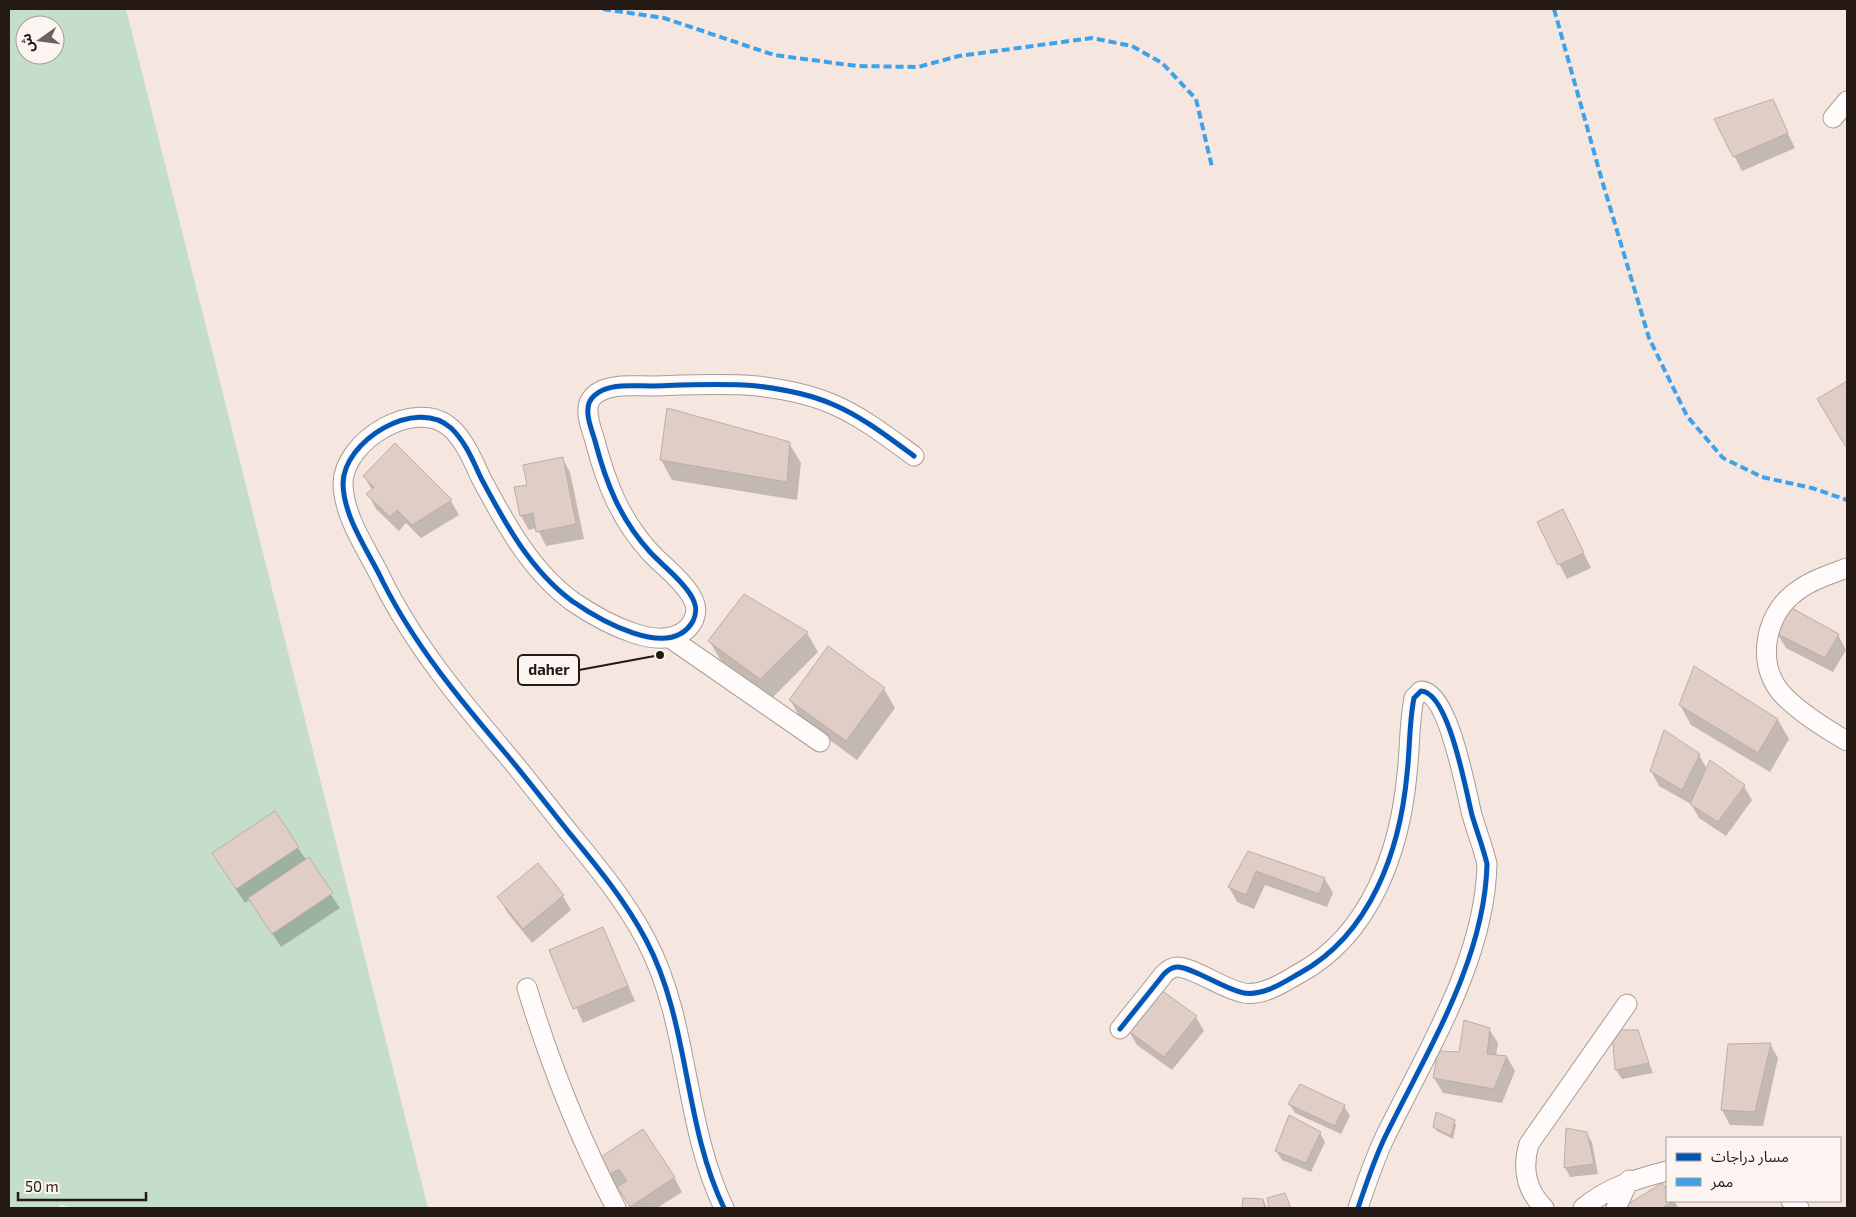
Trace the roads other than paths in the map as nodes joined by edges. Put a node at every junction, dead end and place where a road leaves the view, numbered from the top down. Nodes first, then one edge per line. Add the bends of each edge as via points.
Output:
1 (1847, 101) edge
2 (1833, 118) dead end
3 (914, 456) dead end
4 (1847, 568) edge
5 (670, 638) junction
6 (1847, 741) edge
7 (820, 742) dead end
8 (527, 988) dead end
9 (1627, 1004) dead end
10 (1120, 1029) dead end
11 (1666, 1171) edge
12 (1629, 1180) junction
13 (616, 1208) edge
14 (724, 1208) edge
15 (1358, 1208) edge
16 (1544, 1208) edge
17 (1583, 1208) edge
18 (1616, 1208) edge

1 - 2 street
3 - 5 street via 840,408 802,394 759,386 715,385 615,387 596,394 589,404 590,423 602,468 618,508 639,540 681,582 695,602 693,621
4 - 6 street via 1817,579 1792,595 1773,621 1767,645 1772,680 1784,696
5 - 7 street
5 - 14 street via 629,631 569,599 516,542 469,453 452,428 435,418 409,418 397,422 362,444 346,467 343,483 355,528 388,591 429,657 467,709 600,870 645,937 663,976 675,1020 693,1116
8 - 13 street via 563,1090
9 - 16 street via 1529,1144 1526,1157 1529,1188
10 - 15 street via 1172,968 1180,967 1227,987 1254,994 1303,971 1342,943 1361,918 1386,867 1396,836 1406,782 1414,698 1421,691 1430,694 1445,717 1454,740 1487,864 1486,879 1471,953 1384,1138
11 - 12 street
12 - 17 street
12 - 18 street

